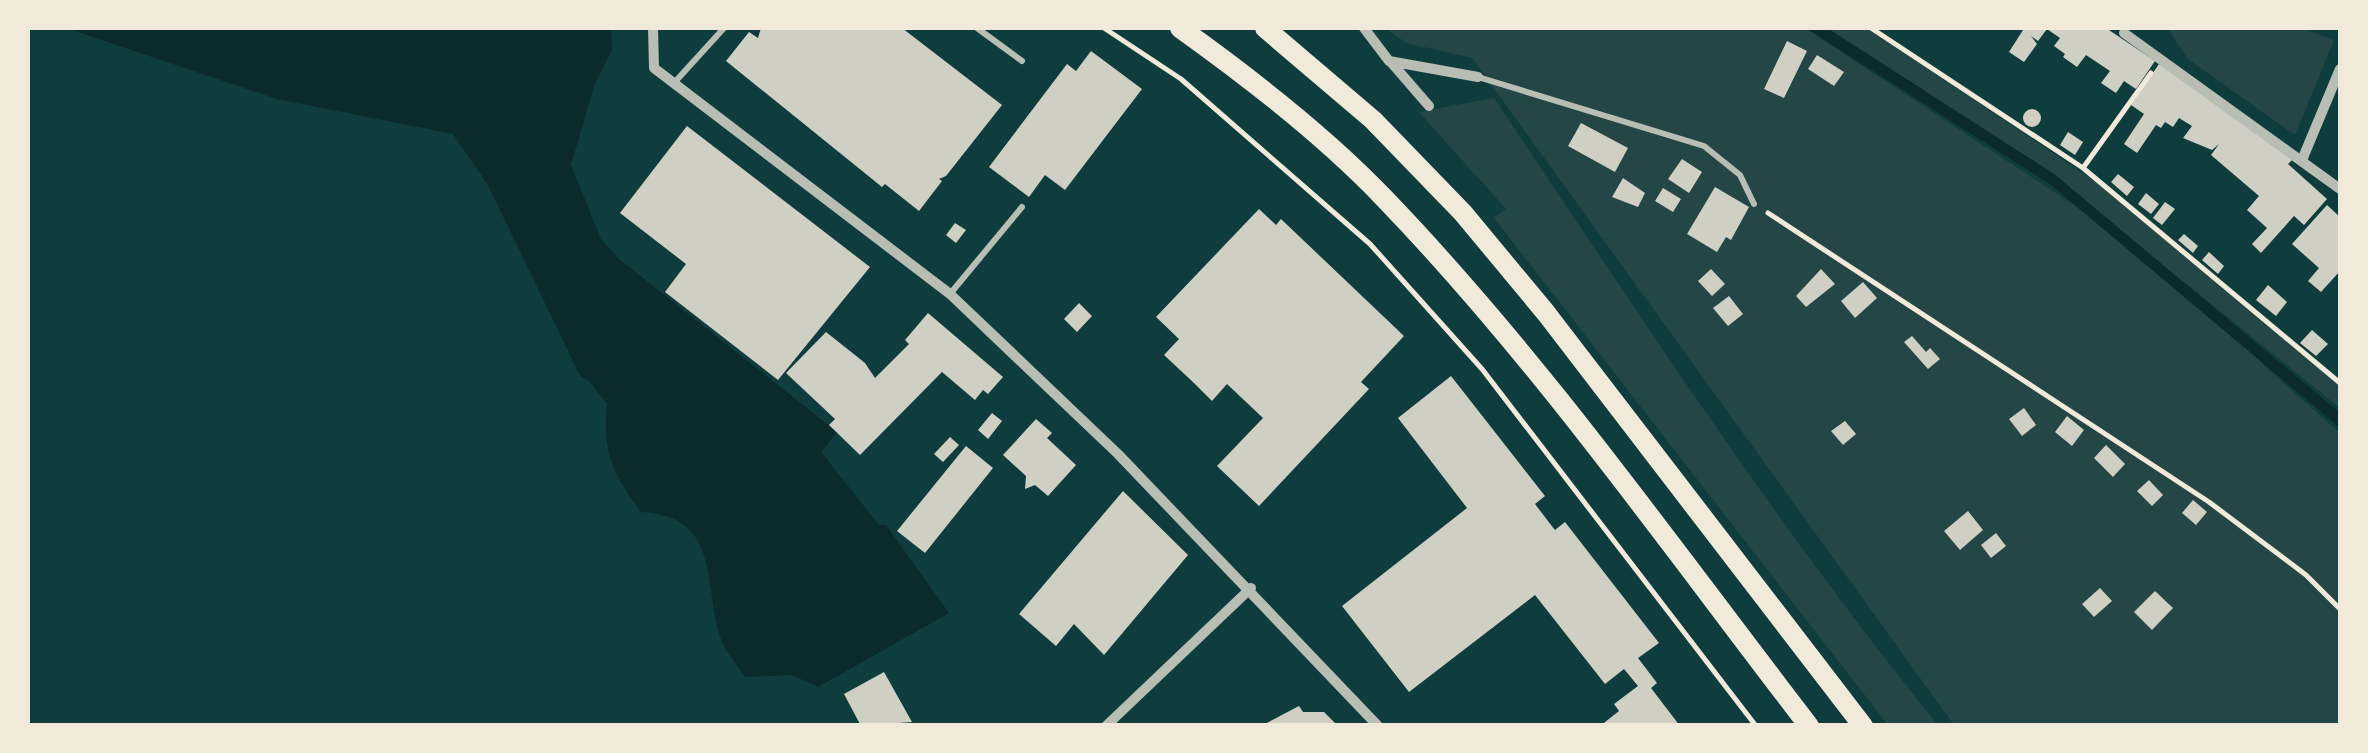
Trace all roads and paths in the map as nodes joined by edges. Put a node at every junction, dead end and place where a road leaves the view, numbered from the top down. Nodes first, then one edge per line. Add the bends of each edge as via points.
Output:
1 (654, 28) edge
2 (724, 28) edge
3 (978, 28) edge
4 (1104, 28) edge
5 (1180, 28) edge
6 (1265, 28) edge
7 (1364, 28) edge
8 (1871, 28) edge
9 (2124, 33) dead end
10 (2160, 59) junction
11 (1390, 61) junction
12 (1022, 62) dead end
13 (2340, 69) edge
14 (1478, 77) joint
15 (674, 84) junction
16 (1429, 106) dead end
17 (2302, 160) junction
18 (2083, 168) junction
19 (2340, 189) edge
20 (1754, 204) joint
21 (1022, 206) dead end
22 (950, 294) junction
23 (2340, 383) edge
24 (1250, 588) junction
25 (2340, 608) edge
26 (1106, 726) edge
27 (1378, 726) edge
28 (1756, 726) edge
29 (1808, 726) edge
30 (1863, 726) edge

1 - 15 street via 654,68
2 - 15 lane
3 - 12 lane
4 - 28 path via 1181,79 1370,244 1482,369
5 - 29 main road via 1232,64 1382,196 1524,356
6 - 30 main road via 1373,120 1462,214 1546,313
7 - 11 street
8 - 18 path
9 - 10 street
10 - 17 street
10 - 18 path
11 - 14 street
11 - 16 street
13 - 17 street
14 - 20 lane via 1704,146 1740,176
15 - 22 street
17 - 19 street
18 - 23 path
20 - 25 path via 2209,502
21 - 22 lane
22 - 24 street
24 - 26 street
24 - 27 street

